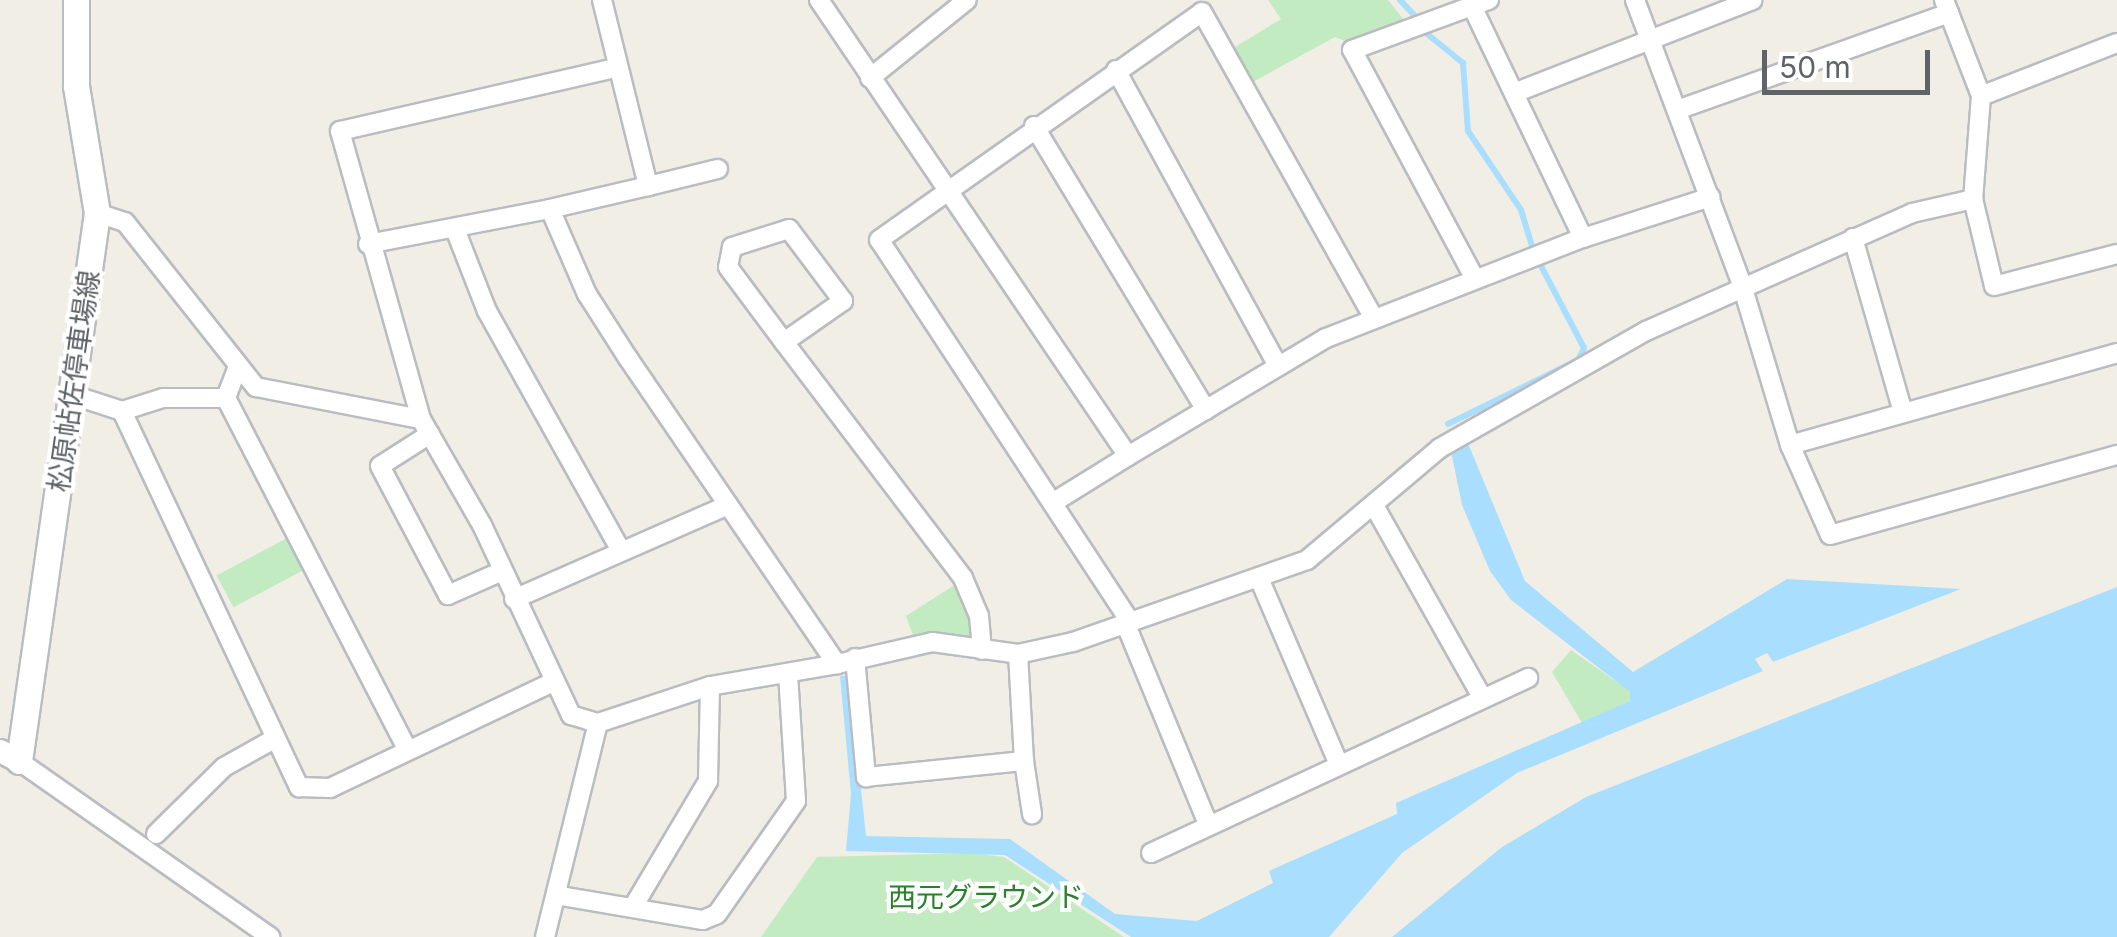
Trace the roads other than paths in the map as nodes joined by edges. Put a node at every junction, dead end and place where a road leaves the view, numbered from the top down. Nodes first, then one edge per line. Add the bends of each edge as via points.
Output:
1 (76, 0) edge
2 (602, 0) edge
3 (819, 0) edge
4 (967, 0) edge
5 (1634, 0) edge
6 (1752, 0) edge
7 (1480, 3) edge
8 (1946, 6) edge
9 (1650, 40) junction
10 (2115, 48) edge
11 (616, 68) junction
12 (1116, 70) junction
13 (870, 78) junction
14 (1514, 94) junction
15 (1982, 96) junction
16 (1677, 110) junction
17 (1034, 126) junction
18 (718, 169) dead end
19 (648, 186) junction
20 (946, 187) junction
21 (1712, 197) junction
22 (1973, 200) junction
23 (550, 209) junction
24 (97, 213) junction
25 (455, 229) junction
26 (1583, 238) junction
27 (1853, 238) junction
28 (368, 244) junction
29 (2117, 254) edge
30 (1476, 279) junction
31 (1742, 285) junction
32 (1374, 318) junction
33 (784, 342) junction
34 (2117, 353) edge
35 (1278, 366) junction
36 (237, 369) junction
37 (72, 395) junction
38 (226, 398) junction
39 (1206, 410) junction
40 (122, 411) junction
41 (1904, 412) junction
42 (425, 426) junction
43 (1790, 445) junction
44 (2117, 455) edge
45 (1128, 456) junction
46 (1054, 502) junction
47 (728, 505) junction
48 (1376, 510) junction
49 (621, 551) junction
50 (500, 572) junction
51 (1259, 578) junction
52 (514, 599) junction
53 (1128, 624) junction
54 (982, 650) junction
55 (1018, 654) junction
56 (846, 661) junction
57 (788, 673) junction
58 (1528, 678) dead end
59 (553, 682) junction
60 (710, 686) junction
61 (1482, 697) junction
62 (598, 723) junction
63 (274, 739) junction
64 (407, 750) junction
65 (9, 756) edge
66 (1024, 761) junction
67 (1338, 762) junction
68 (1032, 814) dead end
69 (1209, 826) junction
70 (156, 834) dead end
71 (1151, 853) dead end
72 (561, 896) junction
73 (633, 907) junction
74 (270, 937) edge
75 (544, 937) edge

1 - 24 main road, 松原帖佐停車場線 via 76,86
2 - 11 street
3 - 13 street
4 - 13 street
5 - 9 street
6 - 9 street
7 - 14 street
7 - 30 street via 1352,50
8 - 15 street
8 - 16 street
9 - 14 street
9 - 16 street
10 - 15 street
11 - 19 street
11 - 28 street via 340,131
12 - 17 street
12 - 32 street via 1202,12
12 - 35 street
13 - 20 street
14 - 26 street
15 - 22 street
16 - 21 street
17 - 20 street
17 - 39 street
18 - 19 street
19 - 23 street
20 - 45 street
20 - 46 street via 879,240
21 - 26 street
21 - 31 street
22 - 27 street
22 - 29 street via 1994,286
23 - 25 street
23 - 47 street via 587,294
24 - 36 street via 125,222
24 - 37 main road, 松原帖佐停車場線
25 - 28 street
25 - 49 street via 487,311
26 - 30 street
27 - 31 street
27 - 41 street
28 - 42 street
30 - 32 street
31 - 43 street
31 - 48 street via 1440,448
32 - 35 street
33 - 33 street via 728,267 732,246 789,229 843,301
33 - 54 street via 963,578 979,616
34 - 41 street
35 - 39 street
36 - 38 street
36 - 42 street via 256,387
37 - 40 street
37 - 65 main road, 松原帖佐停車場線
38 - 40 street via 164,398
38 - 64 street
39 - 45 street
40 - 63 street
41 - 43 street
42 - 50 street
42 - 50 street via 380,466 448,596
43 - 44 street via 1830,535
45 - 46 street
46 - 53 street
47 - 49 street
47 - 56 street
48 - 51 street via 1307,560
48 - 61 street
49 - 52 street
50 - 52 street
51 - 53 street
51 - 67 street
52 - 59 street
53 - 55 street
53 - 69 street
54 - 55 street
54 - 56 street via 932,642
55 - 66 street
56 - 57 street
56 - 66 street via 866,777
57 - 60 street
57 - 73 street via 796,800 717,914 703,920
58 - 61 street
59 - 62 street via 571,715
59 - 64 street
60 - 62 street
60 - 73 street via 708,781
61 - 67 street
62 - 72 street
63 - 64 street via 300,786 313,792
63 - 70 street via 224,767
65 - 74 street
66 - 68 street
67 - 69 street
69 - 71 street
72 - 73 street
72 - 75 street

